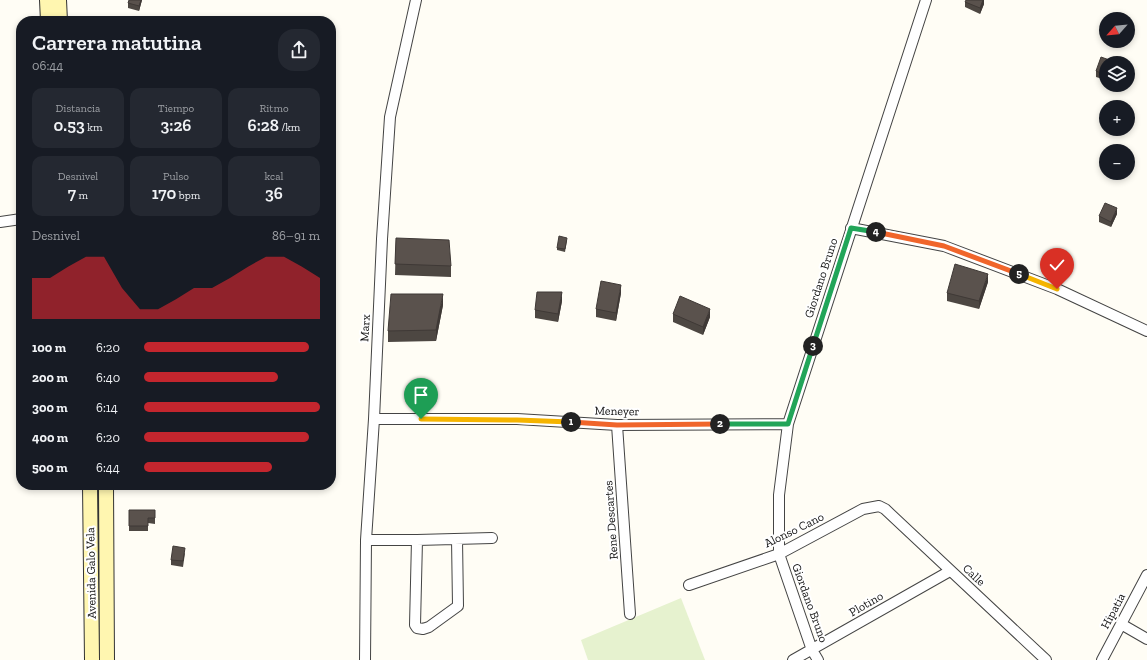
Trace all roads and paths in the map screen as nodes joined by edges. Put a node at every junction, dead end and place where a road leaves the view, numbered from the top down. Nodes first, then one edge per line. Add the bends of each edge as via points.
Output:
1 (47, 0) edge
2 (59, 0) edge
3 (416, 0) edge
4 (926, 0) edge
5 (48, 16) edge
6 (60, 16) edge
7 (16, 220) edge
8 (0, 222) edge
9 (851, 228) junction
10 (1147, 330) edge
11 (374, 419) junction
12 (788, 424) junction
13 (617, 425) junction
14 (90, 490) edge
15 (106, 490) edge
16 (885, 509) joint
17 (492, 538) dead end
18 (457, 539) junction
19 (366, 540) junction
20 (417, 540) junction
21 (779, 554) junction
22 (950, 571) junction
23 (90, 575) junction
24 (1147, 575) edge
25 (107, 576) junction
26 (689, 585) dead end
27 (630, 614) dead end
28 (1121, 624) junction
29 (1147, 639) edge
30 (812, 650) junction
31 (92, 660) edge
32 (107, 660) edge
33 (365, 660) edge
34 (793, 660) edge
35 (818, 660) edge
36 (1046, 660) edge
37 (1102, 660) edge

1 - 5 main road
2 - 6 main road
3 - 11 street, Marx via 390,116
4 - 9 street, Giordano Bruno
7 - 8 street
9 - 10 street via 944,246 1057,289
9 - 12 street, Giordano Bruno
11 - 13 street, Meneyer via 517,420
11 - 19 street, Marx
12 - 13 street, Meneyer
12 - 21 street, Giordano Bruno via 779,495
13 - 27 street, Rene Descartes
14 - 23 main road, Avenida Galo Vela
15 - 25 main road, Avenida Galo Vela
16 - 21 street, Alonso Cano via 879,506 863,509
16 - 22 street, Calle
17 - 18 street
18 - 20 street
18 - 20 street via 458,606 423,629 415,625
19 - 20 street
19 - 33 street, Marx
21 - 26 street, Alonso Cano
21 - 30 street, Giordano Bruno
22 - 30 street, Plotino
22 - 36 street, Calle
23 - 25 main road
23 - 31 main road, Avenida Galo Vela
24 - 28 street, Hipatia
25 - 32 main road, Avenida Galo Vela
28 - 29 street
28 - 37 street, Hipatia
30 - 34 street, Plotino
30 - 35 street, Giordano Bruno

